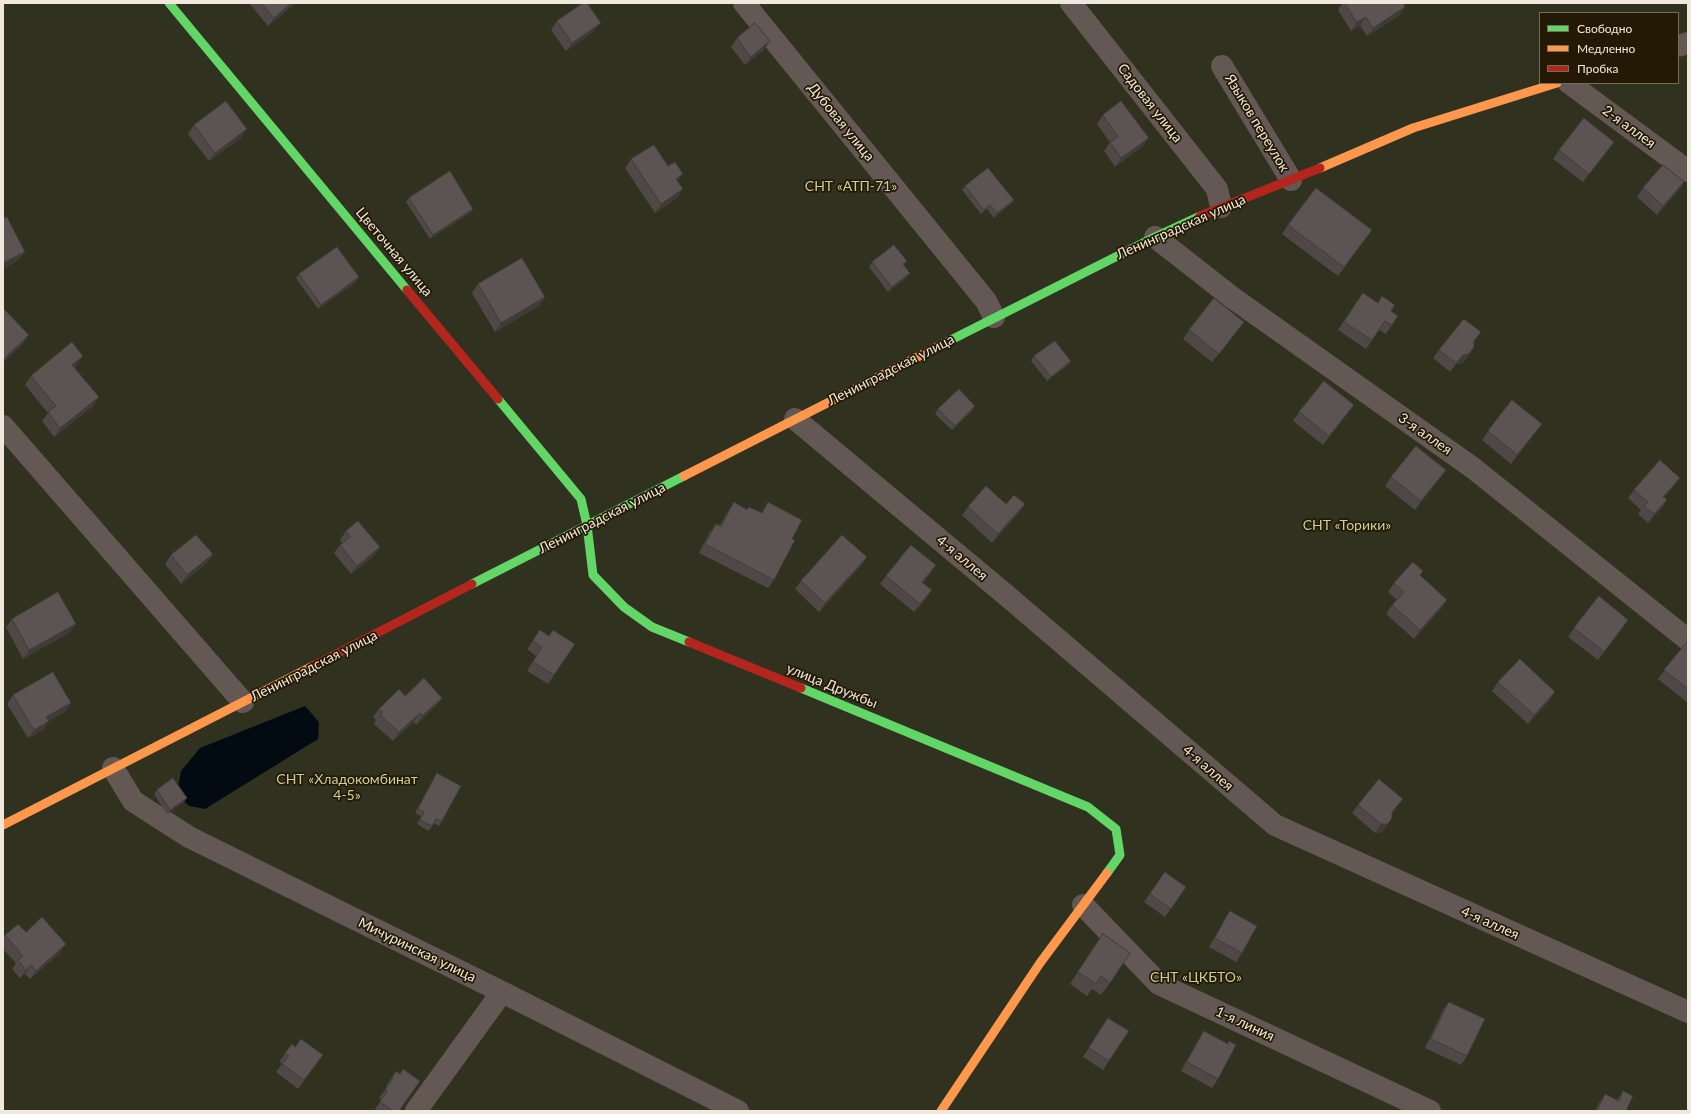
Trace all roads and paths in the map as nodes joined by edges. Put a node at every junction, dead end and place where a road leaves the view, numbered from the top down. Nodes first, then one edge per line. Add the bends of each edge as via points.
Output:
1 (169, 3) edge
2 (744, 3) edge
3 (1072, 3) edge
4 (1222, 66) dead end
5 (1554, 84) edge
6 (1571, 84) edge
7 (1688, 171) edge
8 (1291, 180) junction
9 (1221, 207) junction
10 (1155, 237) junction
11 (994, 317) junction
12 (795, 419) junction
13 (3, 426) edge
14 (587, 525) junction
15 (1688, 640) edge
16 (243, 702) junction
17 (113, 768) junction
18 (3, 825) edge
19 (1083, 905) junction
20 (502, 992) junction
21 (1688, 1012) edge
22 (416, 1111) edge
23 (738, 1111) edge
24 (941, 1111) edge
25 (1430, 1111) edge

1 - 14 street, Цветочная улица via 581,499
2 - 11 street, Дубовая улица via 986,301
3 - 9 street, Садовая улица via 1217,189
4 - 8 street, Языков переулок
5 - 8 street, Ленинградская улица via 1413,128
6 - 7 street, 2-я аллея
8 - 9 street, Ленинградская улица
9 - 10 street, Ленинградская улица
10 - 11 street, Ленинградская улица
10 - 15 street, 3-я аллея via 1233,298 1473,468
11 - 12 street, Ленинградская улица
12 - 14 street, Ленинградская улица
12 - 21 street, 4-я аллея via 1275,825
13 - 16 street, Ленинградская улица
14 - 16 street, Ленинградская улица
14 - 19 street, улица Дружбы via 593,575 624,607 652,627 1088,807 1116,829 1120,855
16 - 17 street, Ленинградская улица
17 - 18 street, Ленинградская улица
17 - 20 street, Мичуринская улица via 133,801 189,837
19 - 24 street via 1040,963
19 - 25 street, 1-я линия via 1159,984
20 - 22 street
20 - 23 street, Мичуринская улица

